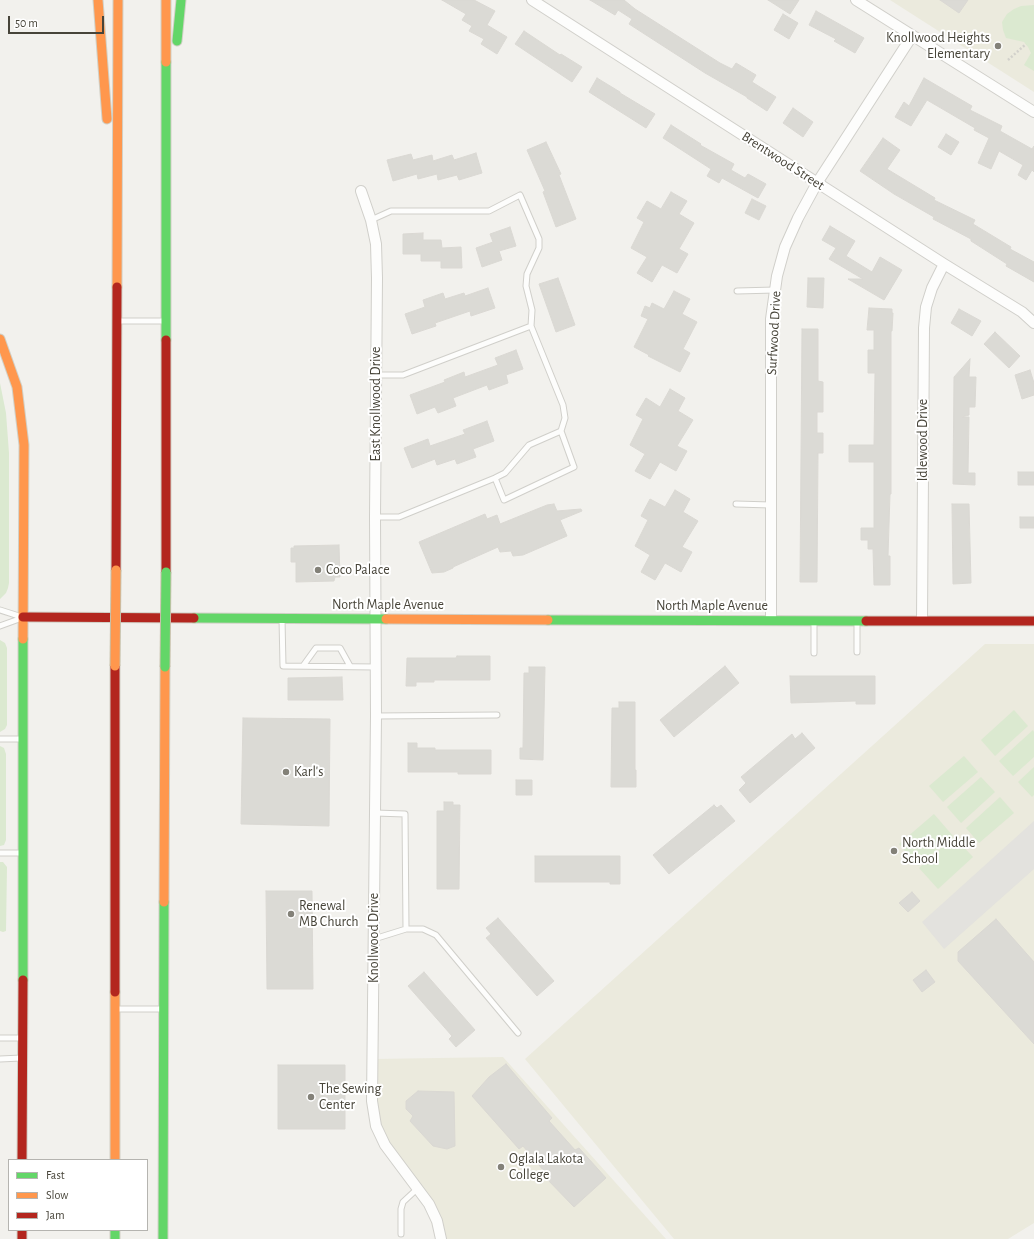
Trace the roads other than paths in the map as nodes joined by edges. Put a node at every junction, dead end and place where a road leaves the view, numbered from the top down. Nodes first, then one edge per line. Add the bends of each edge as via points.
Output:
1 (98, 0) edge
2 (118, 0) edge
3 (166, 0) edge
4 (181, 0) edge
5 (532, 0) edge
6 (856, 0) edge
7 (912, 36) junction
8 (177, 48) dead end
9 (175, 64) dead end
10 (1034, 112) edge
11 (167, 174) junction
12 (817, 183) junction
13 (361, 191) dead end
14 (371, 220) junction
15 (117, 252) junction
16 (944, 264) junction
17 (775, 290) junction
18 (737, 291) dead end
19 (117, 321) junction
20 (166, 321) junction
21 (1034, 324) edge
22 (531, 326) junction
23 (0, 339) edge
24 (376, 374) junction
25 (561, 431) junction
26 (495, 478) junction
27 (736, 504) dead end
28 (771, 504) junction
29 (375, 517) junction
30 (0, 610) edge
31 (23, 617) junction
32 (282, 618) junction
33 (376, 618) junction
34 (771, 620) junction
35 (814, 620) junction
36 (857, 620) junction
37 (922, 620) junction
38 (1034, 621) edge
39 (0, 626) edge
40 (857, 652) dead end
41 (814, 653) dead end
42 (304, 666) junction
43 (350, 666) junction
44 (376, 667) junction
45 (497, 715) dead end
46 (376, 716) junction
47 (0, 739) edge
48 (23, 739) junction
49 (375, 813) junction
50 (0, 853) edge
51 (23, 853) junction
52 (406, 929) junction
53 (374, 939) junction
54 (115, 1009) junction
55 (163, 1009) junction
56 (518, 1033) dead end
57 (0, 1038) edge
58 (22, 1038) junction
59 (22, 1058) junction
60 (0, 1059) edge
61 (22, 1159) edge
62 (115, 1159) edge
63 (418, 1189) junction
64 (401, 1234) dead end
65 (163, 1239) edge
66 (441, 1239) edge

1 - 15 main road
2 - 15 main road
3 - 11 main road
4 - 8 main road
5 - 12 street, Brentwood Street
6 - 7 street
7 - 10 street
7 - 12 street, Surfwood Drive
9 - 11 main road
11 - 20 main road
12 - 16 street, Brentwood Street
12 - 17 street, Surfwood Drive via 785,246
13 - 14 street, East Knollwood Drive
14 - 22 lane via 391,211 489,211 520,195 539,239 539,248 526,280 532,310
14 - 24 street, East Knollwood Drive via 376,244
15 - 19 main road
16 - 21 street, Brentwood Street via 1022,312
16 - 37 street, Idlewood Drive via 928,300 924,328
17 - 18 lane
17 - 28 street, Surfwood Drive via 772,319
19 - 20 lane
19 - 54 main road, bridge
20 - 55 main road, bridge
22 - 24 lane via 403,375
22 - 25 lane via 563,405 565,418
23 - 31 main road via 16,387 24,445
24 - 29 street, East Knollwood Drive
25 - 26 lane via 529,445 505,473
25 - 26 lane via 574,467 504,500
26 - 29 lane via 399,517
27 - 28 lane
28 - 34 street, Surfwood Drive
29 - 33 street, East Knollwood Drive
30 - 31 lane
31 - 32 main road, North Maple Avenue
31 - 39 lane
31 - 48 main road
32 - 33 main road, North Maple Avenue
32 - 42 lane via 283,666
33 - 34 main road, North Maple Avenue
33 - 44 street, Knollwood Drive
34 - 35 main road, North Maple Avenue
35 - 36 main road, North Maple Avenue
35 - 41 lane
36 - 37 main road, North Maple Avenue
36 - 40 lane
37 - 38 main road, North Maple Avenue
42 - 43 lane
42 - 43 lane via 316,648 340,648
43 - 44 lane
44 - 46 street, Knollwood Drive
45 - 46 lane
46 - 49 street, Knollwood Drive
47 - 48 lane
48 - 51 main road
49 - 52 lane via 405,814
49 - 53 street, Knollwood Drive
50 - 51 lane
51 - 58 main road
52 - 53 lane
52 - 56 lane via 423,929 436,935
53 - 63 street, Knollwood Drive via 372,1101 376,1126 385,1145
54 - 55 lane
54 - 62 main road
55 - 65 main road
57 - 58 lane
58 - 59 main road
59 - 60 lane
59 - 61 main road
63 - 64 lane via 403,1202
63 - 66 street, Knollwood Drive via 429,1204

